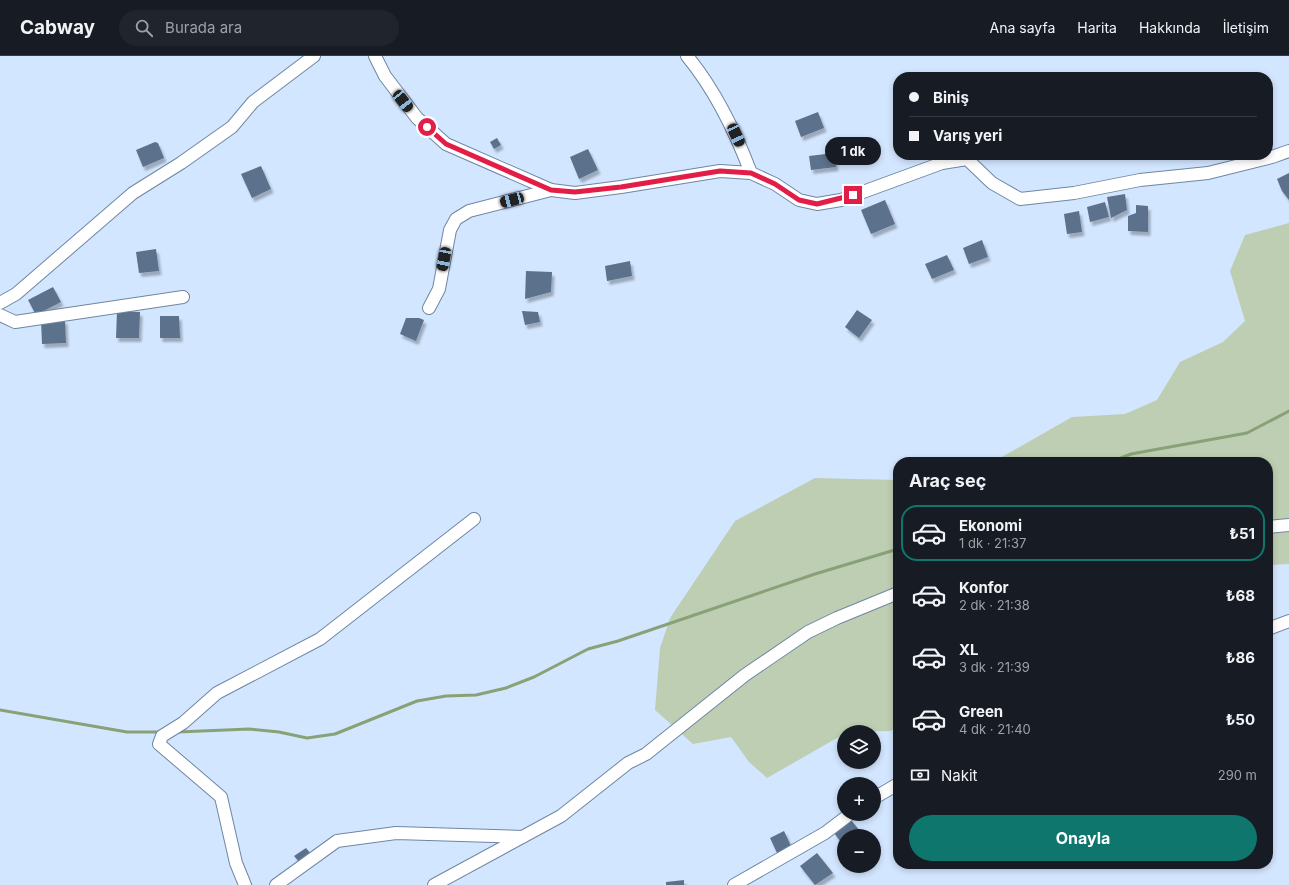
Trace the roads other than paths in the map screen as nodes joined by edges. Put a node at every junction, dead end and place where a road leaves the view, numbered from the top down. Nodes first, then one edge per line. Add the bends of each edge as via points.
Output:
1 (314, 56) edge
2 (375, 56) edge
3 (687, 56) edge
4 (1289, 151) edge
5 (1273, 158) edge
6 (967, 160) edge
7 (967, 160) edge
8 (1263, 160) edge
9 (751, 173) junction
10 (551, 190) junction
11 (183, 296) dead end
12 (0, 303) edge
13 (429, 308) dead end
14 (0, 315) edge
15 (474, 519) dead end
16 (1289, 525) edge
17 (1273, 527) edge
18 (893, 595) edge
19 (1289, 620) edge
20 (1273, 626) edge
21 (893, 787) edge
22 (881, 794) edge
23 (841, 821) edge
24 (522, 837) junction
25 (245, 885) edge
26 (276, 885) edge
27 (434, 885) edge
28 (734, 885) edge

1 - 12 street via 253,102 232,127 133,193 16,294
2 - 10 street via 385,76 417,118 446,144
3 - 9 street via 724,110
4 - 5 street
6 - 9 street via 942,162 841,200 817,204 799,200 775,184
7 - 8 street via 992,183 1020,199 1074,193 1140,180 1208,173
9 - 10 street via 720,171 621,187 575,192
10 - 13 street via 469,211 456,219 450,230 438,289
11 - 14 street via 15,322
15 - 25 street via 320,639 217,693 183,723 162,736 159,744 221,797 236,863
16 - 17 street
18 - 24 street via 808,632 745,675 646,754 628,763 561,816
19 - 20 street
21 - 22 street
23 - 28 street via 825,833
24 - 26 street via 396,833 337,841
24 - 27 street

